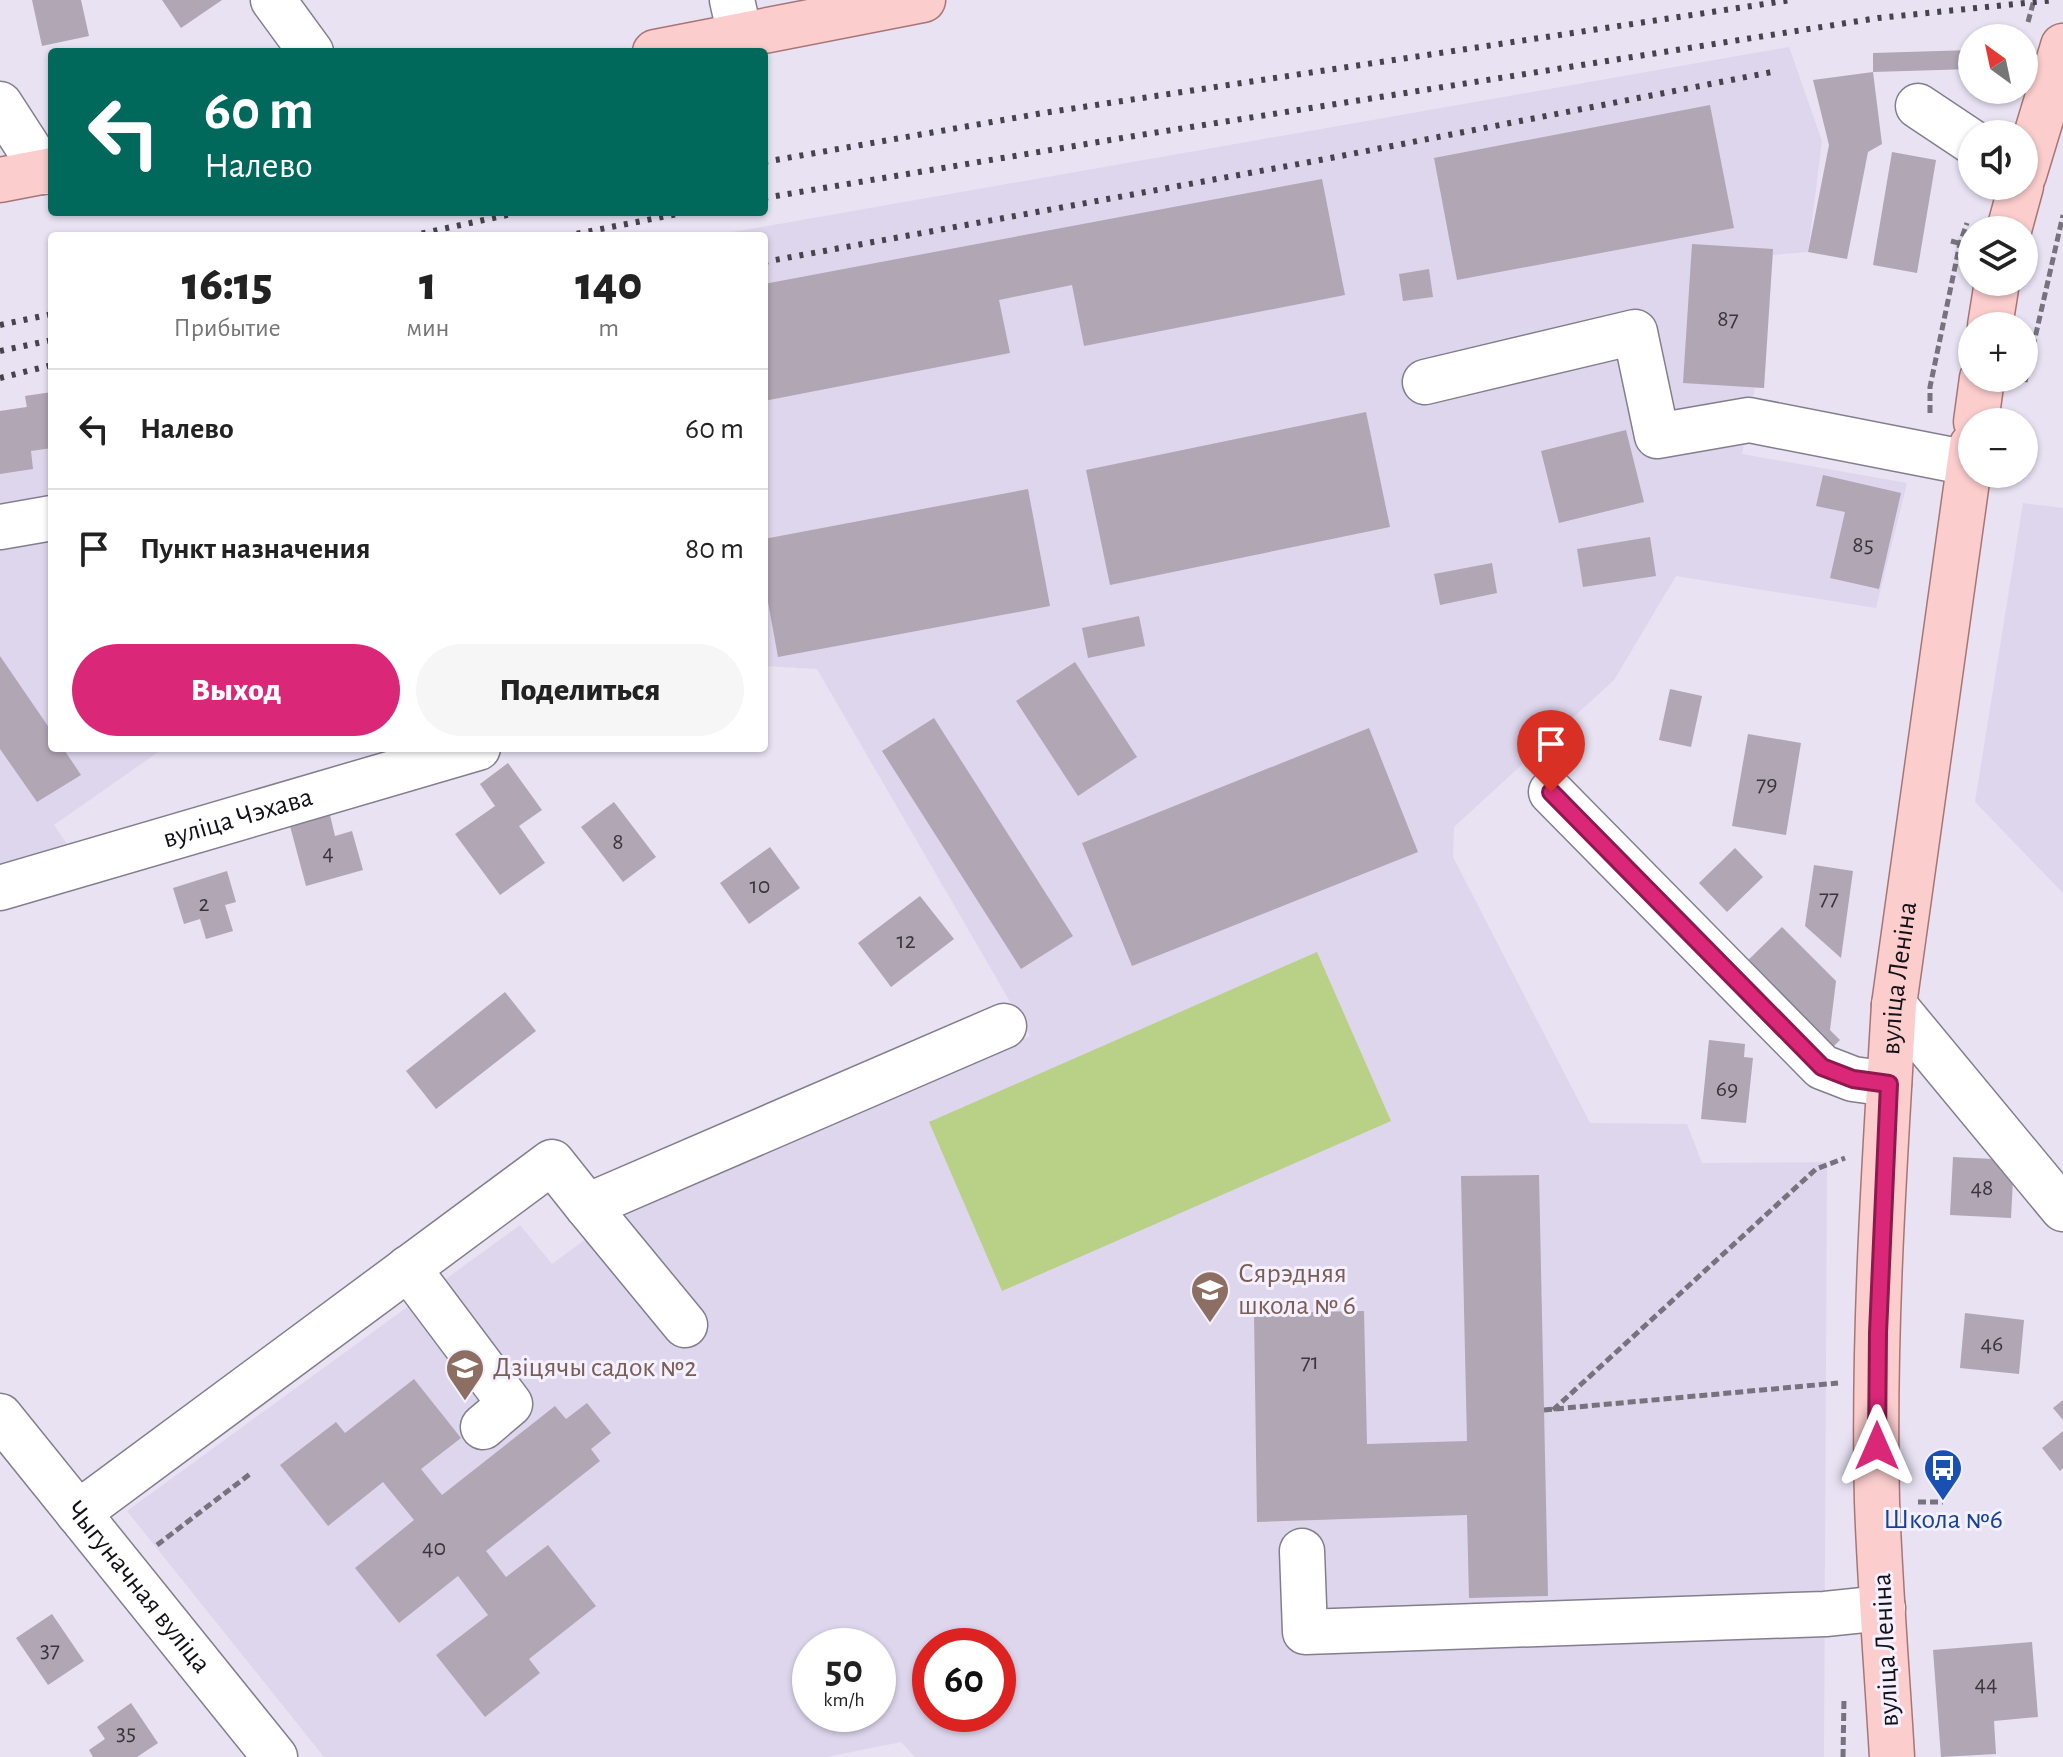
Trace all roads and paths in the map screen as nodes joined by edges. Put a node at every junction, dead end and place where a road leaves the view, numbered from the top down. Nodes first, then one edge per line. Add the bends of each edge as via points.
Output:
1 (273, 0) edge
2 (923, 0) edge
3 (736, 17) edge
4 (2063, 46) edge
5 (308, 48) edge
6 (664, 48) edge
7 (0, 104) edge
8 (1918, 106) dead end
9 (2038, 126) edge
10 (1958, 133) edge
11 (48, 171) edge
12 (0, 180) edge
13 (2063, 215) edge
14 (1951, 241) dead end
15 (1958, 243) edge
16 (2038, 326) edge
17 (1425, 382) dead end
18 (1958, 442) edge
19 (1966, 488) edge
20 (48, 519) edge
21 (0, 527) edge
22 (464, 752) edge
23 (1551, 792) dead end
24 (0, 888) edge
25 (1894, 1005) junction
26 (1004, 1026) dead end
27 (1889, 1084) junction
28 (1845, 1158) dead end
29 (587, 1206) junction
30 (2063, 1209) edge
31 (408, 1268) junction
32 (685, 1325) dead end
33 (1552, 1411) dead end
34 (0, 1416) edge
35 (483, 1427) dead end
36 (78, 1513) junction
37 (1302, 1551) dead end
38 (1883, 1608) junction
39 (275, 1757) edge
40 (1892, 1757) edge

1 - 5 street
2 - 3 main road
3 - 6 main road
4 - 9 main road
7 - 11 street
8 - 10 street
11 - 12 main road
13 - 16 path
14 - 15 path
17 - 18 street via 1635,332 1657,436 1749,420
19 - 25 main road, вуліца Леніна
20 - 21 street
22 - 24 street, вуліца Чэхава
23 - 27 street via 1822,1067 1853,1079
25 - 27 main road, вуліца Леніна
25 - 30 street
26 - 29 street
27 - 38 main road, вуліца Леніна via 1878,1348
28 - 33 path via 1816,1169
29 - 31 street via 552,1162
29 - 32 street
31 - 35 street via 510,1404
31 - 36 street
34 - 36 street, Чыгуначная вуліца
36 - 39 street, Чыгуначная вуліца
37 - 38 street via 1305,1632
38 - 40 main road, вуліца Леніна

